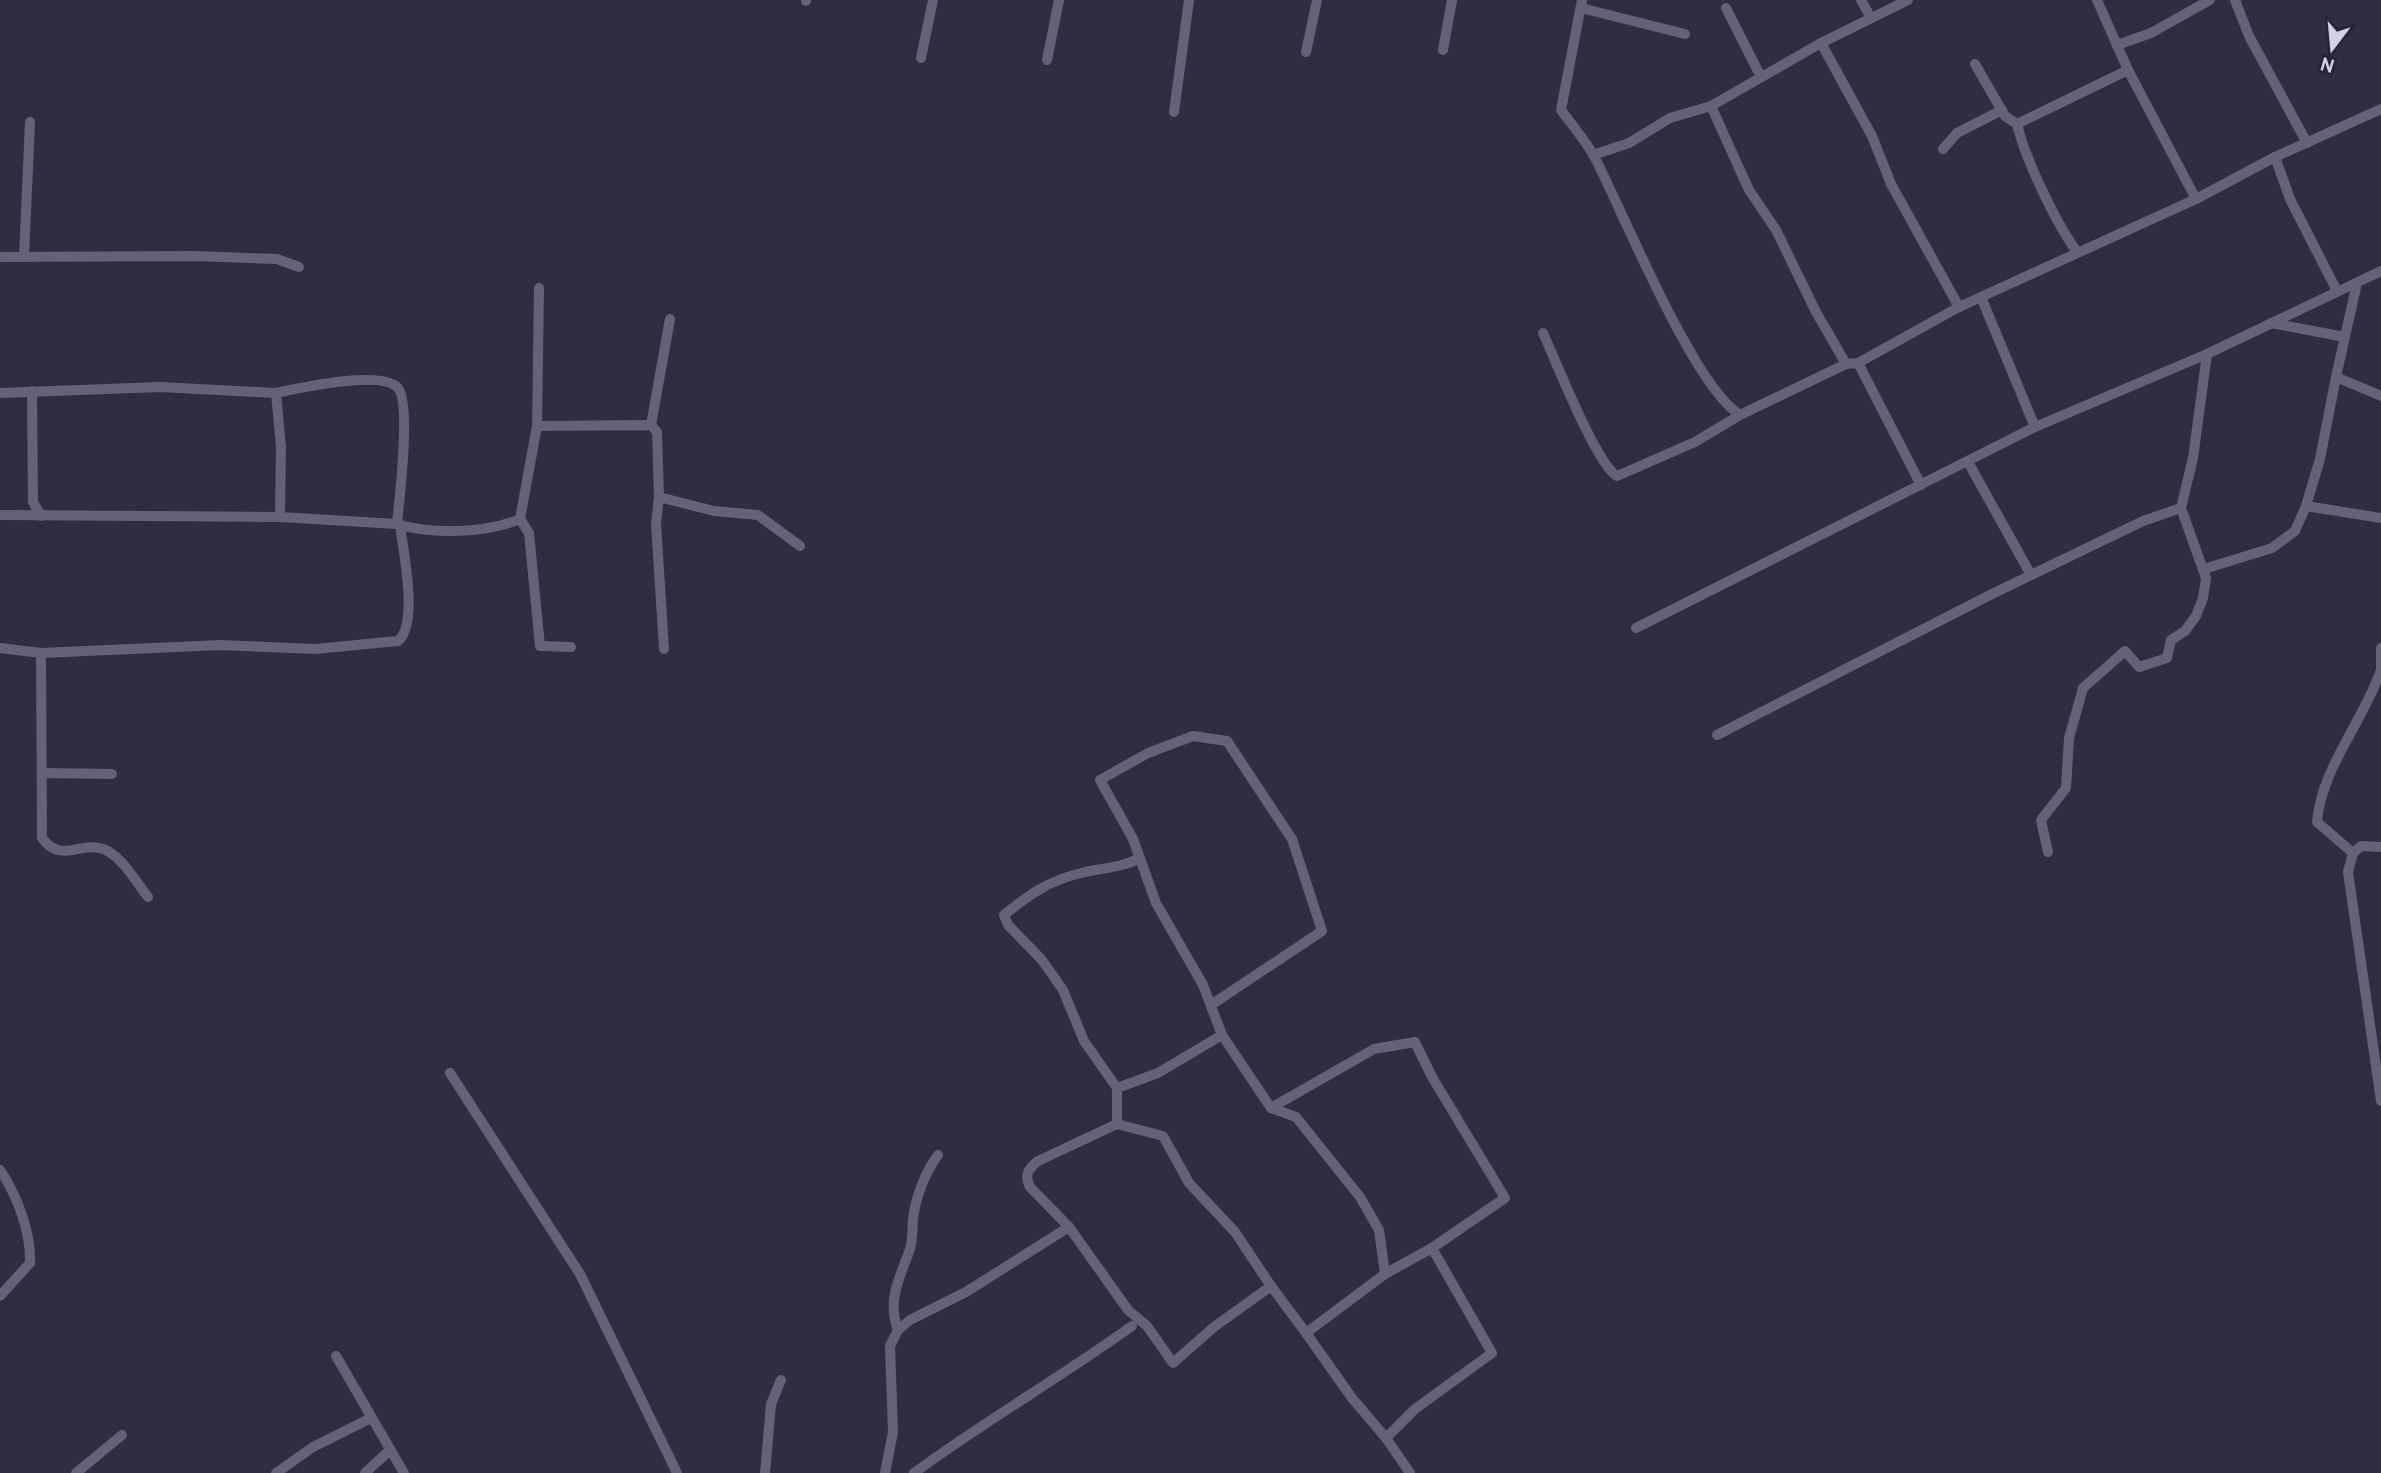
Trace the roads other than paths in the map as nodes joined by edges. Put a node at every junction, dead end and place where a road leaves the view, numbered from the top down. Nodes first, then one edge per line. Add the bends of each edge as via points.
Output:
1 (933, 0) edge
2 (1059, 0) edge
3 (1189, 0) edge
4 (1317, 0) edge
5 (1452, 0) edge
6 (1861, 0) edge
7 (1908, 0) edge
8 (2097, 0) edge
9 (2210, 0) edge
10 (2235, 0) edge
11 (1581, 4) edge
12 (1726, 8) dead end
13 (1871, 18) junction
14 (1685, 34) dead end
15 (1821, 43) junction
16 (2117, 45) junction
17 (1443, 50) dead end
18 (1306, 52) dead end
19 (921, 58) dead end
20 (1047, 60) dead end
21 (1975, 64) dead end
22 (2128, 70) junction
23 (1761, 77) junction
24 (1711, 106) junction
25 (2381, 109) edge
26 (2002, 110) junction
27 (1174, 111) dead end
28 (30, 121) dead end
29 (2017, 124) junction
30 (2307, 143) junction
31 (1943, 149) dead end
32 (1593, 155) junction
33 (2275, 157) junction
34 (2196, 199) junction
35 (2077, 252) junction
36 (0, 257) edge
37 (24, 257) junction
38 (299, 267) dead end
39 (2381, 271) edge
40 (2357, 282) junction
41 (539, 288) dead end
42 (2337, 291) junction
43 (1981, 297) junction
44 (1959, 307) junction
45 (670, 319) dead end
46 (2271, 323) junction
47 (1543, 333) dead end
48 (2345, 337) junction
49 (2207, 354) junction
50 (1858, 363) junction
51 (1846, 364) junction
52 (2336, 377) junction
53 (32, 391) junction
54 (0, 393) edge
55 (276, 393) junction
56 (2381, 397) edge
57 (1740, 415) junction
58 (651, 425) junction
59 (537, 426) junction
60 (2035, 428) junction
61 (1968, 462) junction
62 (1921, 485) junction
63 (659, 496) junction
64 (2306, 506) junction
65 (2181, 508) junction
66 (0, 515) edge
67 (41, 516) junction
68 (281, 517) junction
69 (2381, 518) edge
70 (520, 519) junction
71 (399, 524) junction
72 (800, 546) dead end
73 (2204, 569) junction
74 (2031, 575) junction
75 (1636, 628) dead end
76 (571, 647) dead end
77 (0, 648) edge
78 (2381, 648) edge
79 (664, 649) dead end
80 (41, 653) junction
81 (2381, 669) edge
82 (1717, 735) dead end
83 (42, 773) junction
84 (112, 774) dead end
85 (2381, 847) edge
86 (2048, 852) dead end
87 (2353, 853) junction
88 (1140, 858) junction
89 (148, 897) dead end
90 (1211, 1005) junction
91 (1222, 1035) junction
92 (450, 1073) dead end
93 (1117, 1088) junction
94 (2381, 1101) edge
95 (1271, 1108) junction
96 (1117, 1124) junction
97 (938, 1155) dead end
98 (0, 1170) edge
99 (1069, 1227) junction
100 (1432, 1248) junction
101 (1385, 1274) junction
102 (1271, 1286) junction
103 (0, 1296) edge
104 (1132, 1326) dead end
105 (898, 1330) junction
106 (1306, 1333) junction
107 (336, 1356) dead end
108 (781, 1380) dead end
109 (371, 1418) junction
110 (121, 1435) dead end
111 (1386, 1438) junction
112 (389, 1451) junction
113 (76, 1473) edge
114 (276, 1473) edge
115 (365, 1473) edge
116 (404, 1473) edge
117 (677, 1473) edge
118 (765, 1473) edge
119 (885, 1473) edge
120 (914, 1473) edge
121 (1410, 1473) edge

1 - 19 street
2 - 20 street
3 - 27 street
4 - 18 street
5 - 17 street
6 - 13 street
7 - 13 street
8 - 16 street
9 - 16 street via 2151,33
10 - 30 street via 2249,36
11 - 14 street
11 - 32 street via 1561,110
12 - 23 street
13 - 15 street
15 - 23 street
15 - 44 street
16 - 22 street
21 - 26 street
22 - 29 street
22 - 34 street
23 - 24 street
24 - 32 street via 1670,118 1629,143
24 - 51 street via 1749,190 1776,230
25 - 30 street
26 - 29 street
26 - 31 street via 1957,133
28 - 37 street
29 - 35 street via 2022,146 2061,229
30 - 33 street
32 - 57 street via 1694,358 1729,408
33 - 34 street
33 - 42 street via 2290,198
34 - 35 street
35 - 43 street
36 - 37 street
37 - 38 street via 277,259
39 - 40 street
40 - 42 street
40 - 48 street
41 - 59 street
42 - 46 street
43 - 44 street
43 - 60 street
44 - 50 street
45 - 58 street
46 - 48 street
46 - 49 street
47 - 57 street via 1597,454 1618,475 1695,442
48 - 52 street
49 - 60 street
49 - 65 street via 2193,458
50 - 51 street
50 - 62 street
51 - 57 street
52 - 56 street
52 - 64 street
53 - 54 street
53 - 55 street via 160,387
53 - 67 street via 33,502
55 - 68 street
55 - 71 street via 353,380 399,388 404,415
58 - 59 street
58 - 63 street via 659,443
59 - 70 street
60 - 61 street
61 - 62 street
61 - 74 street
62 - 75 street
63 - 72 street via 714,511 758,515
63 - 79 street via 656,523
64 - 69 street
64 - 73 street via 2295,531 2272,548
65 - 73 street
65 - 74 street via 2143,521
66 - 67 street
67 - 68 street
68 - 71 street
70 - 71 street via 464,528 418,529
70 - 76 street via 529,533 540,646
71 - 80 street via 409,610 398,641 315,649 221,645
73 - 86 street via 2203,598 2196,616 2171,640 2167,658 2139,667 2125,651 2083,688 2069,738 2066,788 2041,820
74 - 82 street
77 - 80 street
78 - 81 street
80 - 83 street
81 - 87 street via 2356,729 2335,762 2318,810 2318,822
83 - 84 street
83 - 89 street via 42,838 48,846 61,851 101,848 112,854
85 - 87 street via 2361,846
87 - 94 street via 2348,872 2351,901
88 - 90 street via 1156,903
88 - 90 street via 1100,780 1148,753 1192,736 1227,741 1292,839 1322,931
88 - 93 street via 1038,887 1004,915 1063,990 1084,1041
90 - 91 street
91 - 93 street via 1158,1073
91 - 95 street
92 - 117 street via 580,1274
93 - 96 street
95 - 100 street via 1374,1049 1415,1042 1505,1198
95 - 101 street via 1296,1117 1360,1197 1379,1230
96 - 99 street via 1028,1169 1030,1187
96 - 102 street via 1163,1136 1189,1183 1235,1232
97 - 105 street via 924,1181 913,1217 910,1251 896,1284 892,1305
98 - 103 street via 14,1195 30,1249 30,1263
99 - 102 street via 1128,1310 1147,1326 1173,1363 1214,1326
99 - 105 street
100 - 101 street
100 - 111 street via 1492,1353 1415,1409
101 - 106 street
102 - 106 street
104 - 120 street
105 - 119 street via 890,1346 893,1432
106 - 111 street
107 - 109 street
108 - 118 street via 771,1404
109 - 112 street
109 - 114 street via 313,1447
110 - 113 street
111 - 121 street
112 - 115 street
112 - 116 street

